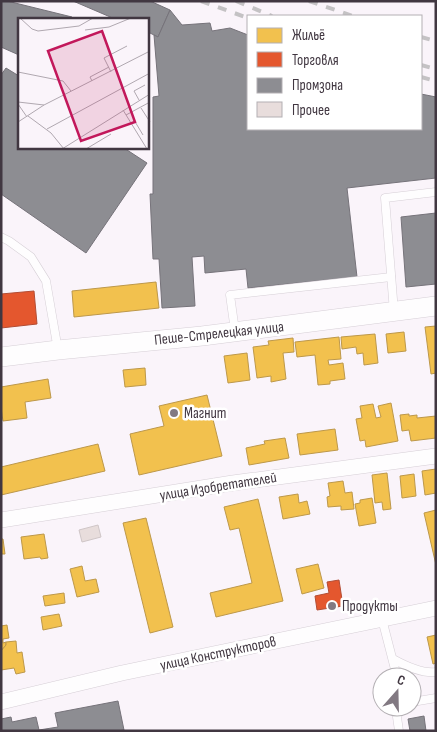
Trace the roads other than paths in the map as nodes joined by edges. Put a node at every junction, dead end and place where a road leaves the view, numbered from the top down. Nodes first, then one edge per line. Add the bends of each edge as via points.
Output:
1 (436, 192) edge
2 (1, 237) edge
3 (391, 277) junction
4 (436, 306) edge
5 (394, 312) junction
6 (235, 332) junction
7 (58, 350) junction
8 (1, 356) edge
9 (436, 456) edge
10 (1, 520) edge
11 (436, 608) edge
12 (382, 619) junction
13 (392, 659) junction
14 (394, 667) edge
15 (436, 672) edge
16 (436, 698) edge
17 (422, 700) edge
18 (1, 702) edge
19 (397, 717) edge
20 (399, 731) edge

1 - 3 lane via 385,198
2 - 7 lane via 31,257 46,281
3 - 5 lane
3 - 6 lane via 230,295
4 - 5 street, Пеше-Стрелецкая улица
5 - 6 street, Пеше-Стрелецкая улица
6 - 7 street, Пеше-Стрелецкая улица
7 - 8 street, Пеше-Стрелецкая улица
9 - 10 street, улица Изобретателей via 233,483
11 - 12 street, улица Конструкторов
12 - 13 lane
12 - 18 street, улица Конструкторов via 122,673
13 - 14 lane
13 - 15 lane via 405,666
16 - 17 lane
19 - 20 lane

